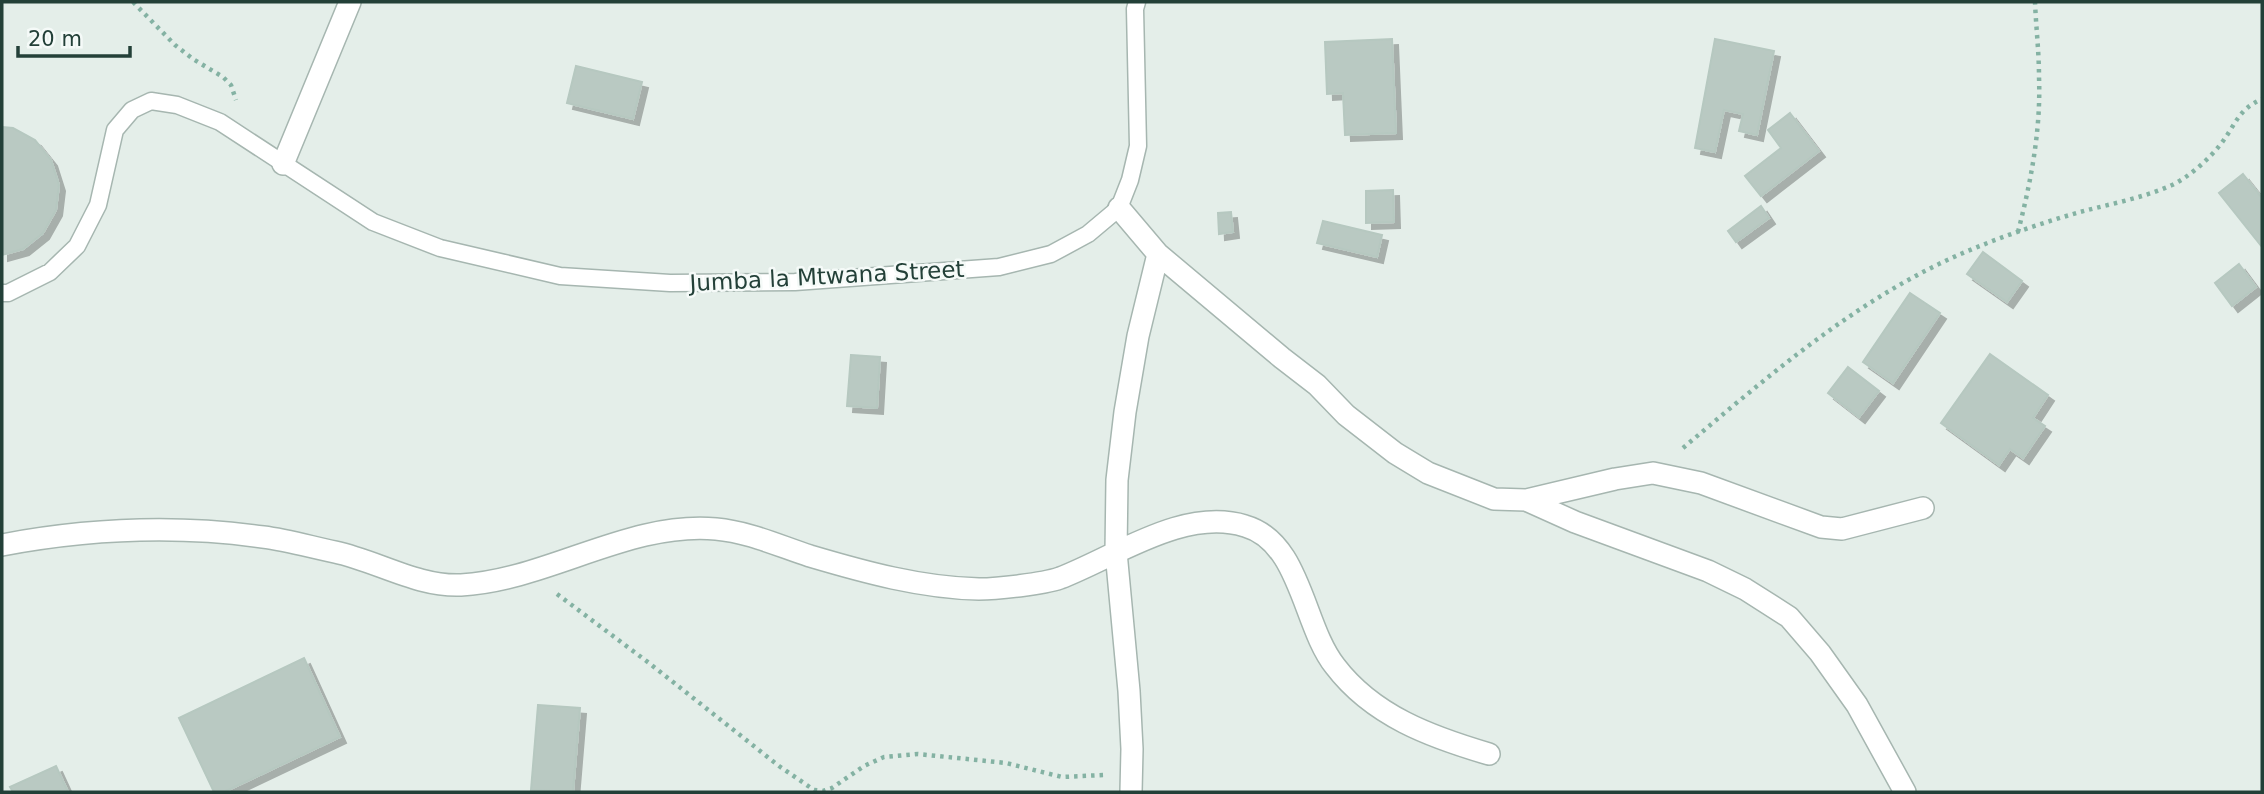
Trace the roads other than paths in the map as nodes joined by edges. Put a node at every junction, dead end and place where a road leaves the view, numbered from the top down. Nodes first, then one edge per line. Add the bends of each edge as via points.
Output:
1 (351, 2) edge
2 (1137, 2) edge
3 (283, 164) junction
4 (1119, 208) junction
5 (1158, 254) junction
6 (2, 293) edge
7 (1526, 500) junction
8 (1923, 508) dead end
9 (2, 545) edge
10 (1116, 552) junction
11 (1489, 754) dead end
12 (1131, 792) edge
13 (1905, 792) edge

1 - 3 street
2 - 4 lane via 1138,146
3 - 4 lane, Jumba la Mtwana Street via 373,222 440,248 560,276 670,283 794,282 999,267 1051,254
3 - 6 lane, Jumba la Mtwana Street via 220,122 177,105 151,101 132,110 115,130 98,205 77,246 50,272
4 - 5 street
5 - 7 street via 1395,453 1429,473 1494,499
5 - 10 street via 1125,412 1117,480
7 - 8 street via 1653,473 1701,483 1821,527 1842,529
7 - 13 street via 1708,571 1789,617 1857,705
9 - 10 street via 174,529 264,537 349,555 421,580 457,585 527,572 652,533 717,529 871,573 980,589 1056,580
10 - 11 street via 1190,525 1219,521 1267,536 1282,553 1333,664 1357,690 1402,722
10 - 12 street via 1129,691

